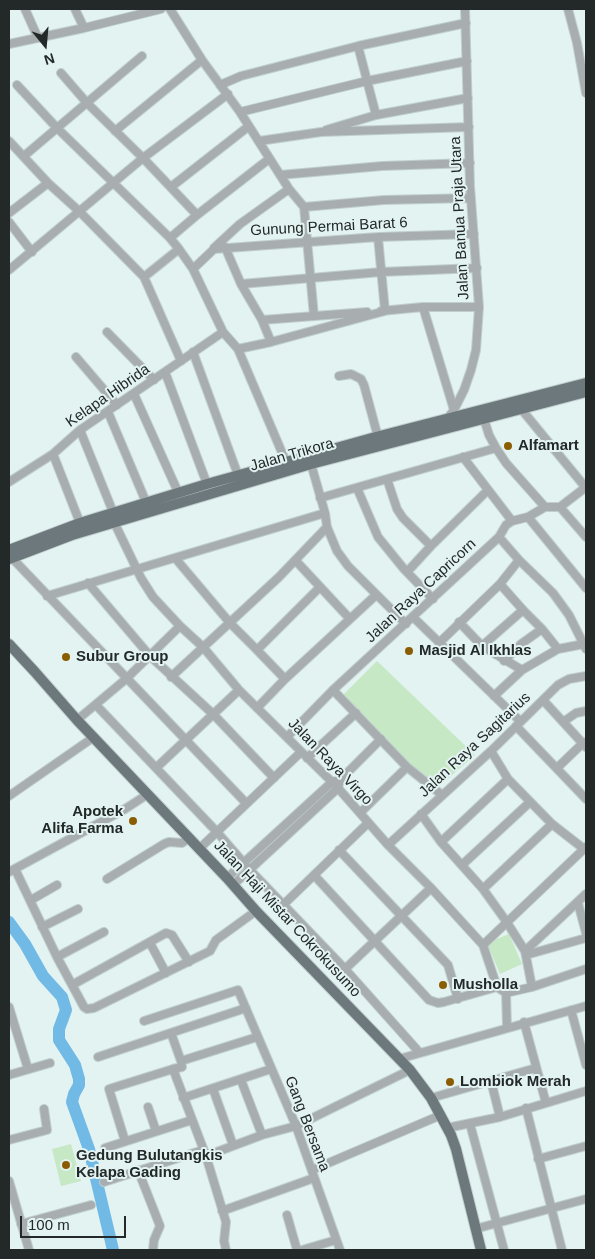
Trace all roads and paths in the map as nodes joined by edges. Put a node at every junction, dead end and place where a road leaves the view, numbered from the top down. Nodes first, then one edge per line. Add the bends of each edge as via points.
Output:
1 (25, 9) edge
2 (75, 9) edge
3 (161, 9) edge
4 (170, 9) edge
5 (465, 9) edge
6 (568, 9) edge
7 (128, 12) edge
8 (466, 23) junction
9 (84, 28) junction
10 (38, 38) junction
11 (586, 40) edge
12 (577, 42) junction
13 (9, 44) edge
14 (358, 46) junction
15 (142, 56) dead end
16 (202, 60) junction
17 (467, 61) junction
18 (61, 73) dead end
19 (367, 81) junction
20 (586, 83) edge
21 (17, 85) dead end
22 (220, 85) junction
23 (586, 92) edge
24 (228, 94) junction
25 (468, 98) junction
26 (87, 103) junction
27 (240, 112) junction
28 (376, 115) junction
29 (249, 126) junction
30 (469, 127) junction
31 (57, 128) junction
32 (114, 131) junction
33 (322, 132) junction
34 (9, 141) edge
35 (259, 141) junction
36 (24, 156) junction
37 (142, 158) junction
38 (269, 159) junction
39 (470, 163) junction
40 (280, 175) junction
41 (48, 183) junction
42 (114, 184) junction
43 (171, 187) junction
44 (290, 190) junction
45 (472, 198) junction
46 (9, 201) edge
47 (304, 206) junction
48 (12, 210) edge
49 (80, 212) junction
50 (197, 215) junction
51 (9, 222) edge
52 (474, 234) junction
53 (378, 237) junction
54 (170, 238) junction
55 (308, 242) junction
56 (214, 248) junction
57 (225, 248) junction
58 (179, 249) junction
59 (32, 252) junction
60 (477, 268) junction
61 (193, 269) junction
62 (9, 270) edge
63 (381, 272) junction
64 (144, 277) junction
65 (310, 278) junction
66 (241, 284) junction
67 (422, 307) junction
68 (479, 307) junction
69 (385, 311) junction
70 (314, 316) junction
71 (262, 320) junction
72 (107, 332) dead end
73 (223, 332) junction
74 (272, 342) junction
75 (238, 349) junction
76 (193, 352) junction
77 (76, 357) dead end
78 (182, 361) junction
79 (165, 372) junction
80 (339, 376) dead end
81 (154, 380) junction
82 (586, 383) edge
83 (586, 392) edge
84 (134, 394) junction
85 (117, 405) junction
86 (526, 406) junction
87 (454, 410) junction
88 (108, 412) junction
89 (447, 419) junction
90 (484, 419) junction
91 (80, 430) junction
92 (375, 441) junction
93 (496, 448) junction
94 (53, 454) junction
95 (463, 457) junction
96 (286, 462) junction
97 (311, 464) junction
98 (238, 476) junction
99 (387, 479) junction
100 (9, 482) edge
101 (207, 484) junction
102 (357, 488) junction
103 (586, 488) edge
104 (488, 490) junction
105 (178, 492) junction
106 (320, 498) junction
107 (146, 502) junction
108 (560, 506) junction
109 (545, 507) junction
110 (325, 513) junction
111 (113, 517) junction
112 (528, 517) junction
113 (512, 521) junction
114 (80, 523) junction
115 (327, 527) junction
116 (499, 537) junction
117 (586, 537) edge
118 (431, 546) junction
119 (10, 555) edge
120 (176, 559) junction
121 (296, 560) junction
122 (519, 560) junction
123 (137, 569) junction
124 (408, 572) junction
125 (88, 583) junction
126 (500, 584) junction
127 (320, 587) junction
128 (586, 588) edge
129 (376, 595) junction
130 (47, 596) junction
131 (433, 599) junction
132 (523, 610) junction
133 (413, 617) junction
134 (350, 619) junction
135 (459, 622) junction
136 (230, 623) junction
137 (406, 624) junction
138 (180, 626) junction
139 (542, 629) junction
140 (439, 643) junction
141 (482, 646) junction
142 (585, 646) edge
143 (202, 647) junction
144 (558, 649) junction
145 (10, 650) edge
146 (257, 650) junction
147 (150, 656) junction
148 (504, 661) junction
149 (522, 670) junction
150 (586, 676) edge
151 (171, 677) junction
152 (126, 679) junction
153 (285, 679) junction
154 (239, 690) junction
155 (333, 690) junction
156 (494, 696) junction
157 (543, 700) junction
158 (96, 704) junction
159 (257, 708) junction
160 (586, 711) edge
161 (356, 712) junction
162 (212, 714) junction
163 (77, 720) junction
164 (563, 722) junction
165 (518, 724) junction
166 (94, 737) junction
167 (287, 737) junction
168 (186, 739) junction
169 (381, 740) junction
170 (585, 744) edge
171 (491, 751) junction
172 (304, 755) junction
173 (156, 767) junction
174 (407, 767) junction
175 (557, 768) junction
176 (274, 778) junction
177 (508, 779) junction
178 (337, 783) junction
179 (148, 794) junction
180 (442, 795) junction
181 (9, 796) edge
182 (586, 799) edge
183 (530, 802) junction
184 (246, 803) junction
185 (360, 813) junction
186 (421, 814) junction
187 (368, 823) junction
188 (552, 824) junction
189 (217, 832) junction
190 (189, 838) junction
191 (441, 842) junction
192 (388, 845) junction
193 (200, 848) junction
194 (585, 848) edge
195 (339, 850) junction
196 (462, 865) junction
197 (247, 867) junction
198 (12, 871) edge
199 (314, 875) junction
200 (106, 879) dead end
201 (230, 881) junction
202 (57, 885) dead end
203 (431, 888) junction
204 (483, 889) junction
205 (586, 894) edge
206 (31, 900) junction
207 (578, 903) junction
208 (283, 905) junction
209 (78, 909) dead end
210 (256, 911) junction
211 (401, 915) junction
212 (506, 921) junction
213 (42, 927) junction
214 (104, 932) dead end
215 (586, 933) edge
216 (586, 938) edge
217 (374, 941) junction
218 (150, 943) junction
219 (483, 945) junction
220 (525, 953) junction
221 (57, 957) junction
222 (189, 962) junction
223 (345, 969) junction
224 (586, 970) edge
225 (166, 973) junction
226 (72, 985) junction
227 (497, 987) junction
228 (532, 987) junction
229 (506, 993) junction
230 (458, 999) junction
231 (586, 1006) edge
232 (9, 1007) edge
233 (246, 1008) junction
234 (571, 1010) junction
235 (144, 1021) dead end
236 (524, 1022) junction
237 (507, 1027) junction
238 (170, 1033) junction
239 (257, 1037) junction
240 (419, 1052) junction
241 (98, 1057) dead end
242 (399, 1059) junction
243 (181, 1061) junction
244 (50, 1063) dead end
245 (586, 1065) edge
246 (536, 1068) junction
247 (28, 1069) junction
248 (173, 1069) junction
249 (271, 1069) junction
250 (410, 1070) junction
251 (9, 1075) edge
252 (241, 1080) junction
253 (491, 1081) junction
254 (213, 1089) junction
255 (586, 1091) edge
256 (183, 1098) junction
257 (431, 1098) junction
258 (546, 1103) junction
259 (148, 1107) dead end
260 (526, 1108) junction
261 (44, 1109) dead end
262 (441, 1115) junction
263 (500, 1116) junction
264 (192, 1120) junction
265 (470, 1124) junction
266 (296, 1126) junction
267 (447, 1128) junction
268 (156, 1132) junction
269 (262, 1135) junction
270 (9, 1140) edge
271 (125, 1141) junction
272 (234, 1145) junction
273 (586, 1146) edge
274 (105, 1148) dead end
275 (205, 1153) junction
276 (538, 1158) junction
277 (138, 1170) junction
278 (313, 1174) junction
279 (9, 1181) edge
280 (104, 1182) dead end
281 (586, 1199) edge
282 (91, 1206) dead end
283 (551, 1208) junction
284 (222, 1212) junction
285 (287, 1215) dead end
286 (497, 1223) junction
287 (21, 1224) junction
288 (475, 1229) junction
289 (336, 1240) junction
290 (29, 1250) edge
291 (153, 1250) edge
292 (226, 1250) edge
293 (296, 1250) edge
294 (302, 1250) edge
295 (340, 1250) edge
296 (481, 1250) edge
297 (504, 1250) edge
298 (562, 1250) edge

1 - 10 street
2 - 9 street
3 - 7 street
4 - 16 street
5 - 8 street, Jalan Banua Praja Utara
6 - 12 street
7 - 9 street
8 - 14 street
8 - 17 street, Jalan Banua Praja Utara
9 - 10 street
10 - 13 street
11 - 12 street
12 - 20 street
14 - 19 street
14 - 22 street via 241,76
15 - 26 street
16 - 22 street
16 - 32 street
17 - 19 street
17 - 25 street, Jalan Banua Praja Utara
18 - 26 street
19 - 27 street
19 - 28 street
20 - 23 street
21 - 31 street
22 - 24 street
24 - 27 street
24 - 37 street
25 - 28 street
25 - 30 street, Jalan Banua Praja Utara
26 - 31 street
26 - 32 street
27 - 29 street
28 - 33 street
29 - 35 street
29 - 43 street
30 - 33 street
30 - 39 street, Jalan Banua Praja Utara
31 - 36 street
31 - 42 street
32 - 37 street
33 - 35 street
34 - 36 street
35 - 38 street
36 - 41 street
37 - 42 street
37 - 43 street
38 - 40 street
38 - 50 street
39 - 40 street via 382,166
39 - 45 street, Jalan Banua Praja Utara
40 - 44 street
41 - 48 street
41 - 49 street
42 - 49 street
42 - 54 street
43 - 50 street
44 - 47 street
44 - 56 street via 240,224
45 - 47 street
45 - 52 street, Jalan Banua Praja Utara
46 - 48 street
47 - 55 street
49 - 59 street
49 - 64 street
50 - 54 street
51 - 59 street
52 - 53 street, Gunung Permai Barat 6
52 - 60 street, Jalan Banua Praja Utara
53 - 55 street, Gunung Permai Barat 6
53 - 63 street
54 - 58 street
55 - 57 street, Gunung Permai Barat 6
55 - 65 street
56 - 57 street, Gunung Permai Barat 6
56 - 61 street
57 - 66 street
58 - 61 street
58 - 64 street
59 - 62 street
60 - 63 street
60 - 68 street, Jalan Banua Praja Utara
61 - 73 street
63 - 65 street
63 - 69 street
64 - 78 street
65 - 66 street
65 - 70 street
66 - 71 street
67 - 68 street
67 - 69 street
67 - 87 street
68 - 87 street, Jalan Banua Praja Utara via 476,350
69 - 70 street
69 - 74 street
70 - 71 street
71 - 74 street
72 - 81 street
73 - 75 street
73 - 76 street, Kelapa Hibrida
74 - 75 street
75 - 96 street
76 - 78 street, Kelapa Hibrida
76 - 98 street
77 - 85 street
78 - 79 street, Kelapa Hibrida
79 - 81 street, Kelapa Hibrida
79 - 101 street
80 - 92 street via 351,374 361,379
81 - 84 street, Kelapa Hibrida
82 - 86 main road, Jalan Trikora
83 - 86 main road, Jalan Trikora
84 - 85 street, Kelapa Hibrida
84 - 105 street
85 - 88 street, Kelapa Hibrida
86 - 89 main road, Jalan Trikora
86 - 90 main road, Jalan Trikora
86 - 103 street
87 - 89 street, Jalan Banua Praja Utara
88 - 91 street, Kelapa Hibrida
88 - 107 street
89 - 92 main road, Jalan Trikora
90 - 92 main road, Jalan Trikora
90 - 93 street
91 - 94 street, Kelapa Hibrida
91 - 111 street, Jalan Raya Virgo
92 - 96 main road, Jalan Trikora
92 - 97 main road, Jalan Trikora
93 - 95 street
93 - 109 street
94 - 100 street, Kelapa Hibrida
94 - 114 street
95 - 99 street
95 - 104 street
96 - 98 main road, Jalan Trikora
97 - 106 street
97 - 111 main road, Jalan Trikora
98 - 101 main road, Jalan Trikora
99 - 102 street
99 - 118 street via 402,518
101 - 105 main road, Jalan Trikora
102 - 106 street
102 - 124 street via 378,537
103 - 108 street
104 - 113 street
104 - 118 street
105 - 107 main road, Jalan Trikora
106 - 110 street
107 - 111 main road, Jalan Trikora
108 - 109 street
108 - 117 street
109 - 112 street
110 - 115 street
110 - 120 street
111 - 114 main road, Jalan Trikora
111 - 119 main road, Jalan Trikora via 72,535
111 - 123 street, Jalan Raya Virgo
112 - 113 street
112 - 128 street
113 - 116 street, Jalan Raya Capricorn
114 - 119 main road, Jalan Trikora
115 - 121 street
115 - 129 street via 337,551
116 - 122 street
116 - 131 street, Jalan Raya Capricorn
118 - 124 street
119 - 130 street
120 - 123 street
120 - 136 street
121 - 127 street
121 - 136 street
122 - 126 street
122 - 142 street via 553,593
123 - 125 street
123 - 138 street, Jalan Raya Virgo via 153,597
124 - 131 street
125 - 130 street
125 - 147 street
126 - 132 street
126 - 135 street
127 - 134 street
127 - 146 street
129 - 134 street
129 - 137 street
130 - 152 street
131 - 133 street, Jalan Raya Capricorn
132 - 139 street
132 - 141 street
133 - 137 street, Jalan Raya Capricorn
133 - 140 street
134 - 153 street
135 - 140 street
135 - 141 street
136 - 143 street
136 - 146 street
137 - 155 street, Jalan Raya Capricorn
138 - 143 street, Jalan Raya Virgo
138 - 147 street
139 - 144 street
139 - 148 street
140 - 156 street
141 - 148 street
142 - 144 street
143 - 151 street
143 - 154 street, Jalan Raya Virgo
144 - 149 street
145 - 163 main road, Jalan Haji Mistar Cokrokusumo via 35,672
146 - 153 street
147 - 151 street
147 - 152 street
148 - 149 street
149 - 156 street
150 - 157 street, Jalan Raya Sagitarius via 563,682
151 - 162 street
152 - 158 street
152 - 168 street
153 - 159 street
154 - 159 street, Jalan Raya Virgo
154 - 162 street
155 - 161 street
155 - 167 street, Jalan Raya Capricorn
156 - 165 street
157 - 164 street
157 - 165 street, Jalan Raya Sagitarius
158 - 163 street
158 - 173 street
159 - 167 street, Jalan Raya Virgo
160 - 164 street via 576,713
161 - 169 street
161 - 172 street
162 - 168 street
162 - 176 street
163 - 166 main road, Jalan Haji Mistar Cokrokusumo
164 - 170 street
165 - 171 street, Jalan Raya Sagitarius
165 - 175 street
166 - 179 main road, Jalan Haji Mistar Cokrokusumo
166 - 181 street
167 - 172 street, Jalan Raya Virgo
168 - 173 street
168 - 184 street
169 - 174 street
169 - 178 street
170 - 175 street
171 - 177 street
171 - 180 street, Jalan Raya Sagitarius
172 - 176 street
172 - 178 street, Jalan Raya Virgo
173 - 189 street
174 - 180 street
174 - 185 street
175 - 182 street
176 - 184 street
177 - 183 street
177 - 191 street
178 - 185 street, Jalan Raya Virgo
178 - 197 street
179 - 190 main road, Jalan Haji Mistar Cokrokusumo
179 - 198 street via 125,810
180 - 186 street, Jalan Raya Sagitarius
183 - 188 street
183 - 196 street
184 - 189 street
185 - 187 street, Jalan Raya Virgo
186 - 191 street
186 - 192 street, Jalan Raya Sagitarius
187 - 192 street, Jalan Raya Virgo
187 - 195 street
188 - 194 street
188 - 204 street
189 - 193 street
189 - 197 street
190 - 193 main road, Jalan Haji Mistar Cokrokusumo
190 - 200 street via 182,843 164,844
191 - 196 street
192 - 203 street, Jalan Raya Virgo
193 - 201 main road, Jalan Haji Mistar Cokrokusumo
194 - 212 street
195 - 199 street
195 - 211 street
196 - 204 street
197 - 201 street
197 - 208 street
198 - 206 street
199 - 208 street
199 - 217 street
201 - 210 main road, Jalan Haji Mistar Cokrokusumo
202 - 206 street
203 - 211 street
203 - 219 street, Jalan Raya Virgo
204 - 212 street
205 - 207 street
206 - 213 street
207 - 215 street
207 - 220 street
208 - 223 street
209 - 213 street
210 - 222 street via 216,940 210,951
210 - 242 main road, Jalan Haji Mistar Cokrokusumo
211 - 217 street
211 - 230 street via 448,965
212 - 219 street
212 - 220 street
213 - 221 street
214 - 221 street
216 - 220 street
217 - 223 street
217 - 230 street via 429,1000 444,1002
218 - 222 street via 166,933 172,935
218 - 225 street
218 - 226 street
219 - 227 street, Jalan Raya Virgo
220 - 228 street
221 - 226 street
222 - 225 street
223 - 240 street
224 - 228 street
225 - 226 street via 87,1010
227 - 229 street
227 - 230 street
228 - 229 street
229 - 237 street
231 - 234 street
232 - 247 street
233 - 235 street, Gang Bersama via 240,993 235,990
233 - 238 street
233 - 239 street, Gang Bersama
234 - 236 street
234 - 245 street
236 - 237 street
236 - 246 street
237 - 240 street
238 - 241 street
238 - 243 street
239 - 243 street
239 - 249 street, Gang Bersama
240 - 242 street
242 - 250 main road, Jalan Haji Mistar Cokrokusumo
243 - 248 street via 182,1067
244 - 247 street
246 - 253 street
246 - 258 street
247 - 251 street
248 - 256 street
248 - 271 street via 109,1089
249 - 252 street
249 - 266 street, Gang Bersama
250 - 257 main road, Jalan Haji Mistar Cokrokusumo
250 - 266 street
252 - 254 street
252 - 269 street
253 - 257 street
253 - 263 street
254 - 256 street
254 - 272 street
255 - 258 street
256 - 264 street
257 - 262 main road, Jalan Haji Mistar Cokrokusumo
258 - 260 street
259 - 268 street
260 - 263 street
260 - 276 street
261 - 270 street via 47,1130
262 - 267 main road, Jalan Haji Mistar Cokrokusumo
262 - 278 street
263 - 265 street
264 - 268 street
264 - 275 street
265 - 267 street
265 - 286 street
266 - 269 street
266 - 278 street, Gang Bersama
267 - 288 main road, Jalan Haji Mistar Cokrokusumo via 456,1149
268 - 271 street
269 - 272 street
271 - 274 street
272 - 275 street
273 - 276 street
275 - 277 street
275 - 284 street
276 - 283 street
277 - 280 street
277 - 291 street via 160,1226
278 - 284 street
278 - 289 street, Gang Bersama
279 - 287 street
281 - 283 street
282 - 287 street
283 - 286 street
283 - 298 street
284 - 292 street via 227,1226
285 - 293 street
286 - 288 street
286 - 297 street
287 - 290 street
288 - 296 main road, Jalan Haji Mistar Cokrokusumo
289 - 294 street
289 - 295 street, Gang Bersama

